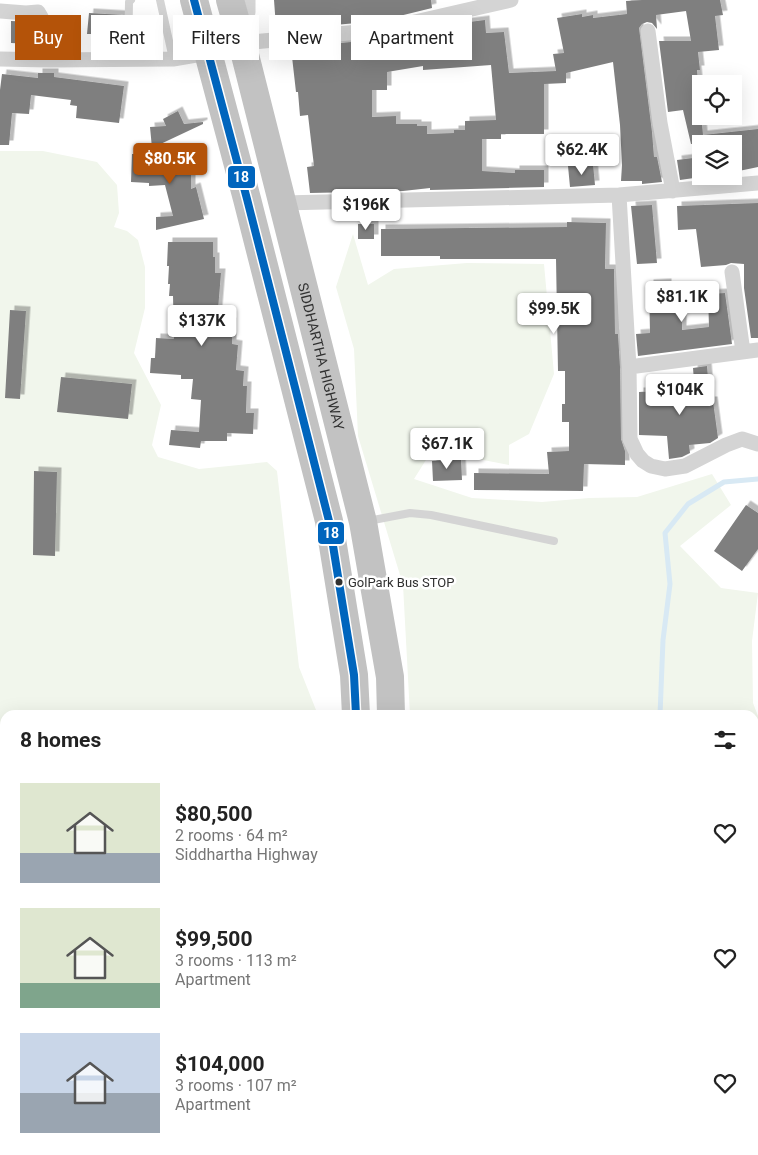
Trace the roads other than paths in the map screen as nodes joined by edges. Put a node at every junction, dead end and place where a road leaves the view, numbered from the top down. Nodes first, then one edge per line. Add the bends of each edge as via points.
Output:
1 (131, 0) edge
2 (160, 0) edge
3 (194, 0) edge
4 (230, 0) edge
5 (248, 0) edge
6 (511, 0) edge
7 (0, 11) edge
8 (40, 15) edge
9 (129, 15) edge
10 (198, 15) edge
11 (234, 15) edge
12 (247, 15) edge
13 (648, 31) dead end
14 (259, 41) edge
15 (0, 59) edge
16 (15, 59) edge
17 (163, 59) edge
18 (173, 59) joint
19 (210, 60) edge
20 (246, 60) edge
21 (758, 182) edge
22 (673, 190) junction
23 (619, 195) junction
24 (283, 203) junction
25 (732, 272) dead end
26 (751, 351) edge
27 (629, 367) junction
28 (758, 444) edge
29 (363, 522) junction
30 (554, 541) dead end
31 (356, 710) edge
32 (391, 710) edge

1 - 9 lane
2 - 18 lane
3 - 10 highway
4 - 11 highway, SIDDHARTHA HIGHWAY
5 - 12 street
6 - 14 street via 380,30
7 - 8 street via 38,12
13 - 22 street
15 - 16 street
17 - 18 street
19 - 31 highway via 328,522 354,676
20 - 24 highway, SIDDHARTHA HIGHWAY
21 - 22 street
22 - 23 street
23 - 24 street
23 - 27 street
24 - 29 highway, SIDDHARTHA HIGHWAY
25 - 26 street
26 - 27 street
27 - 28 street via 630,439 637,454 651,466 685,466 742,439
29 - 30 lane via 410,513 424,514
29 - 32 highway, SIDDHARTHA HIGHWAY via 390,676

